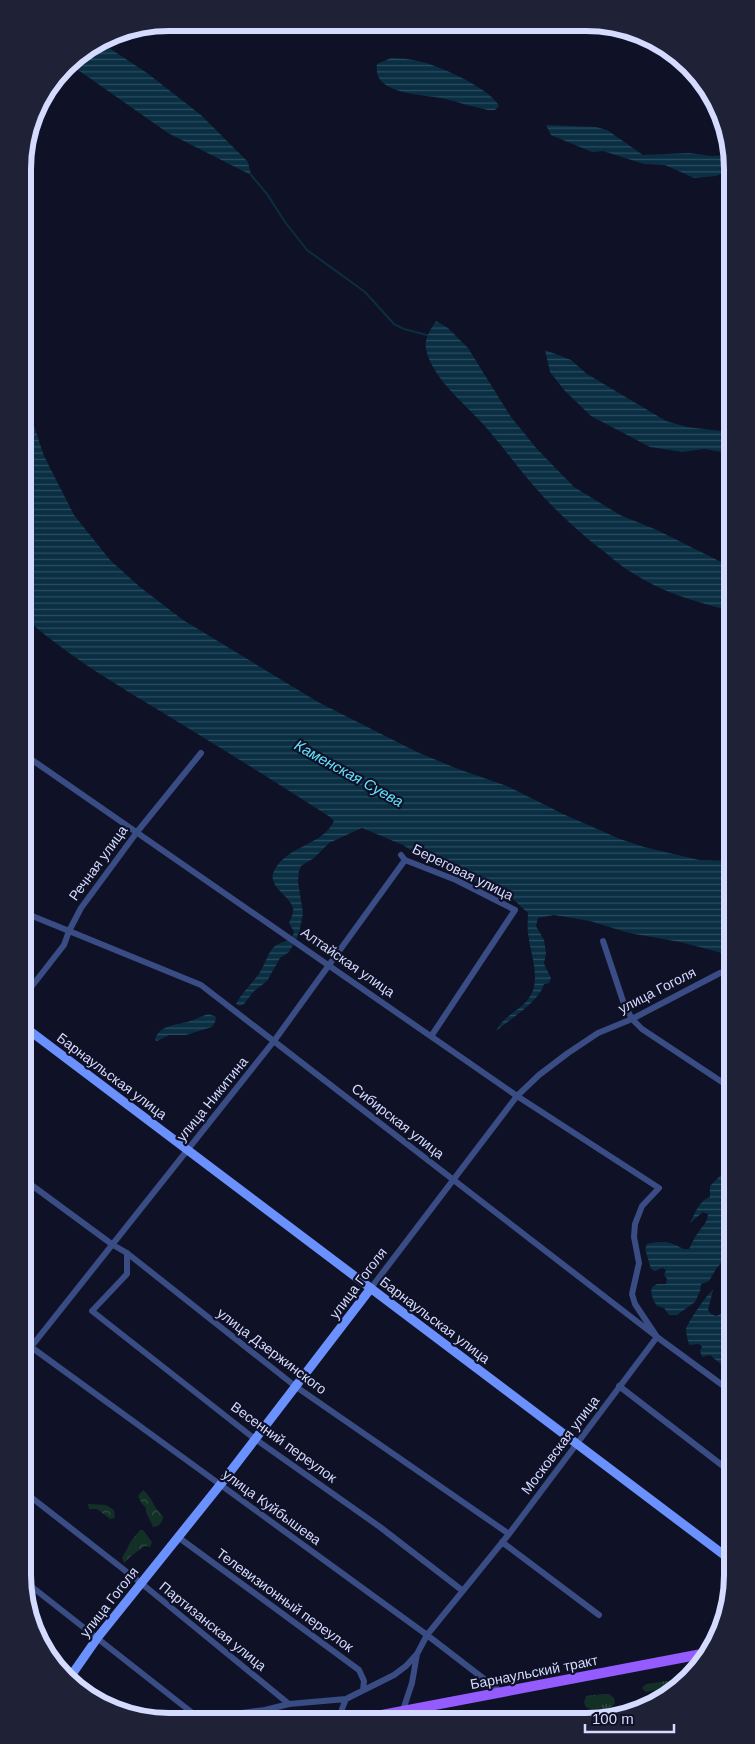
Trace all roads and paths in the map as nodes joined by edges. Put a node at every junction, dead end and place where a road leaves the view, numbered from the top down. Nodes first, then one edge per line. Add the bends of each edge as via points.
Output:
1 (201, 753) dead end
2 (32, 760) edge
3 (136, 832) junction
4 (403, 858) joint
5 (31, 916) edge
6 (69, 931) junction
7 (604, 941) dead end
8 (329, 964) junction
9 (723, 973) edge
10 (31, 987) edge
11 (632, 1019) junction
12 (31, 1032) edge
13 (432, 1035) junction
14 (274, 1041) junction
15 (723, 1083) edge
16 (518, 1096) junction
17 (188, 1150) junction
18 (454, 1180) junction
19 (31, 1185) edge
20 (113, 1245) junction
21 (127, 1253) junction
22 (371, 1288) junction
23 (656, 1337) junction
24 (31, 1343) edge
25 (31, 1348) edge
26 (296, 1386) junction
27 (619, 1386) junction
28 (723, 1386) edge
29 (255, 1439) junction
30 (577, 1444) junction
31 (723, 1466) edge
32 (220, 1485) junction
33 (31, 1497) edge
34 (509, 1534) junction
35 (178, 1537) junction
36 (502, 1542) junction
37 (723, 1555) edge
38 (141, 1583) junction
39 (32, 1587) edge
40 (463, 1590) junction
41 (599, 1615) dead end
42 (427, 1635) junction
43 (98, 1637) junction
44 (417, 1654) junction
45 (698, 1655) edge
46 (73, 1673) edge
47 (363, 1690) junction
48 (501, 1692) junction
49 (346, 1699) junction
50 (288, 1704) junction
51 (403, 1710) junction
52 (188, 1713) edge
53 (240, 1713) edge
54 (342, 1713) edge
55 (389, 1713) edge

1 - 3 street, Речная улица
2 - 3 street, Алтайская улица
3 - 6 street, Речная улица via 80,908
3 - 8 street, Алтайская улица
4 - 8 street, улица Никитина
4 - 13 street, Береговая улица via 456,880 514,910
5 - 6 street, Сибирская улица
6 - 10 street, Речная улица via 64,945
6 - 14 street, Сибирская улица via 201,985
7 - 11 street
8 - 13 street, Алтайская улица
8 - 14 street, улица Никитина
9 - 11 street, улица Гоголя
11 - 15 street
11 - 16 street, улица Гоголя via 598,1032 568,1052
12 - 17 street, Барнаульская улица
13 - 16 street, Алтайская улица
14 - 17 street, улица Никитина
14 - 18 street, Сибирская улица
16 - 18 street, улица Гоголя
16 - 23 street, Алтайская улица via 659,1188 642,1206 634,1224 639,1263 632,1294
17 - 20 street, улица Никитина
17 - 22 street, Барнаульская улица
18 - 22 street, улица Гоголя
18 - 23 street, Сибирская улица
19 - 20 street, улица Дзержинского
20 - 21 street, улица Дзержинского
20 - 24 street, улица Никитина
21 - 26 street, улица Дзержинского
21 - 29 street, Весенний переулок via 127,1274 92,1311
22 - 26 street, улица Гоголя
22 - 30 street, Барнаульская улица
23 - 27 street, Московская улица
23 - 28 street, Сибирская улица
25 - 32 street, улица Куйбышева
26 - 29 street, улица Гоголя
26 - 34 street, улица Дзержинского
27 - 30 street, Московская улица
27 - 31 street
29 - 32 street, улица Гоголя
29 - 40 street, Весенний переулок
30 - 34 street, Московская улица
30 - 37 street, Барнаульская улица
32 - 35 street, улица Гоголя
32 - 42 street, улица Куйбышева
33 - 38 street, Партизанская улица
34 - 36 street, Московская улица
35 - 38 street, улица Гоголя
35 - 47 street, Телевизионный переулок via 359,1670 364,1681
36 - 40 street, Московская улица
36 - 41 street
38 - 43 street, улица Гоголя
38 - 50 street, Партизанская улица
39 - 43 street
40 - 42 street, Московская улица
42 - 44 street, Московская улица
42 - 48 street, улица Куйбышева
43 - 46 street, улица Гоголя
43 - 52 street
44 - 47 street via 394,1676
44 - 51 street, Московская улица
45 - 48 main road, Барнаульский тракт
47 - 49 street
48 - 51 main road, Барнаульский тракт
49 - 50 street
49 - 54 street
50 - 53 street
51 - 55 main road, Барнаульский тракт

